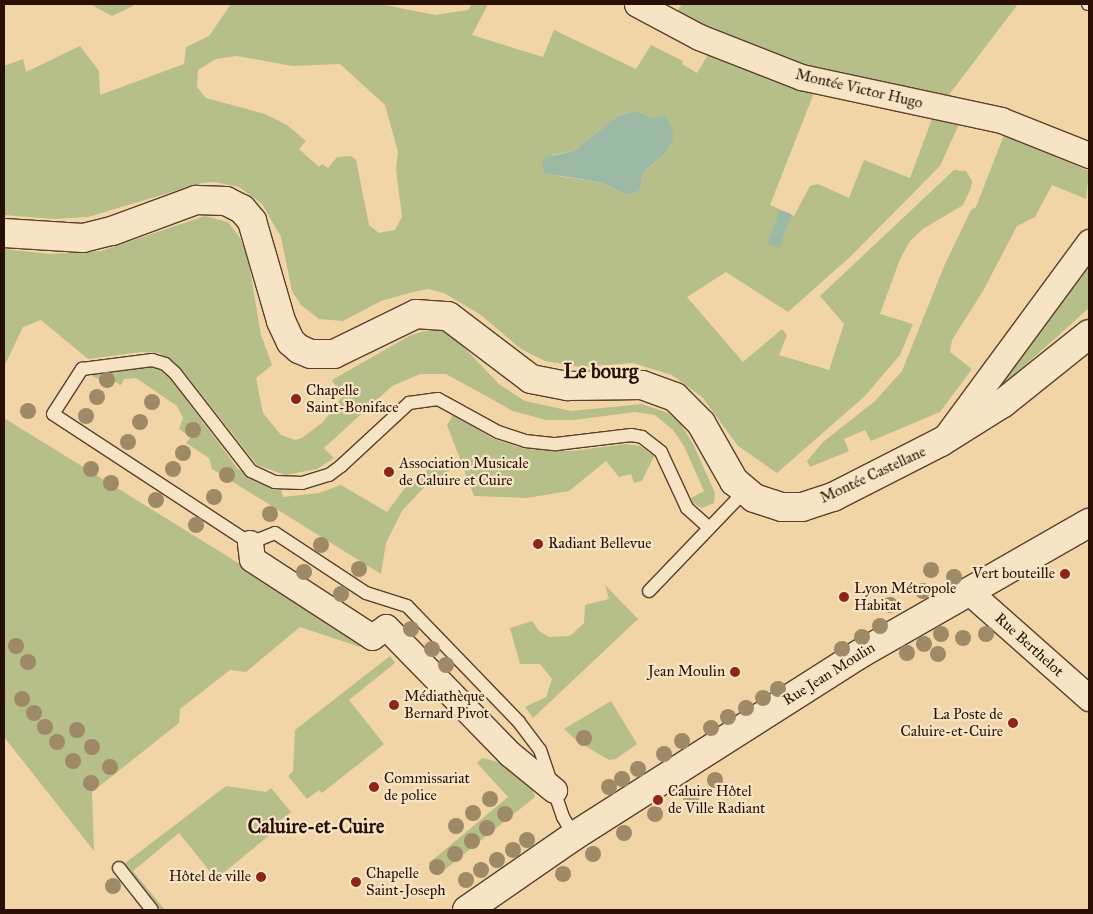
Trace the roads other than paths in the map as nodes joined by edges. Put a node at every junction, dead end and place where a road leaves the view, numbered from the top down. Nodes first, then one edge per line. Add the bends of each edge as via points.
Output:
1 (637, 4) edge
2 (1089, 155) edge
3 (4, 233) edge
4 (1089, 242) edge
5 (1089, 334) edge
6 (941, 442) junction
7 (745, 491) junction
8 (1089, 523) edge
9 (710, 528) junction
10 (250, 542) junction
11 (649, 591) dead end
12 (968, 591) junction
13 (1089, 698) edge
14 (554, 790) junction
15 (574, 836) junction
16 (119, 868) dead end
17 (152, 910) edge
18 (467, 910) edge

1 - 2 street, Montée Victor Hugo via 699,37 801,78 1002,120
3 - 7 main road, Montée Castellane via 90,236 196,200 226,201 242,209 252,221 281,321 291,342 299,349 317,355 334,354 416,314 448,316 531,379 568,386 642,385 675,397 701,423 725,468
4 - 6 street
5 - 6 main road, Montée Castellane via 1003,403
6 - 7 main road, Montée Castellane via 833,497 802,507 764,503
7 - 9 lane
8 - 12 main road, Rue Jean Moulin
9 - 10 lane via 687,508 661,452 642,437 631,435 556,444 525,441 498,432 438,399 409,404 397,411 342,466 329,475 302,483 264,478 242,463 193,393 165,364 142,360 82,369 53,414
9 - 11 lane
10 - 14 street via 252,559 372,637 386,627 510,754
10 - 14 lane via 275,533 366,593 407,606 519,722 540,750
12 - 13 street, Rue Berthelot
12 - 15 main road, Rue Jean Moulin via 860,654
14 - 15 lane
15 - 18 main road, Rue Jean Moulin
16 - 17 lane

